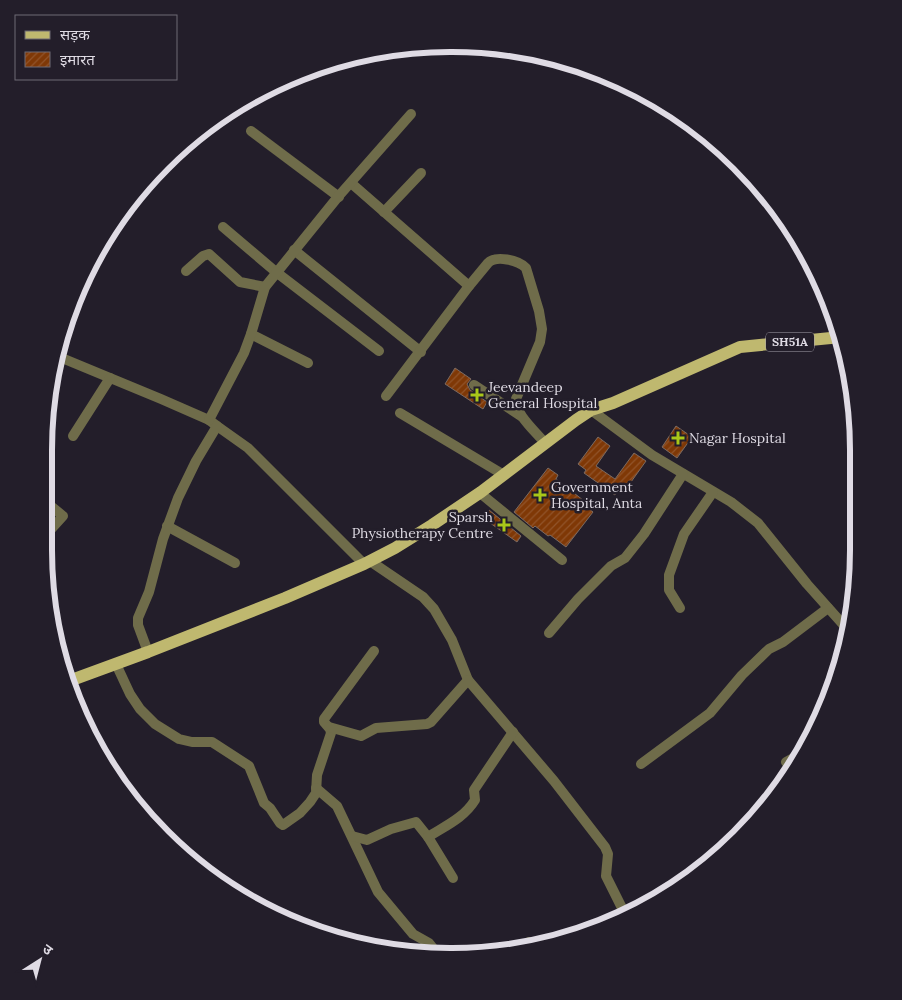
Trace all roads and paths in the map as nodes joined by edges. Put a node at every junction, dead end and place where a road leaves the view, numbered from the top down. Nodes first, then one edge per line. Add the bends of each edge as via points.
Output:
1 (411, 114) dead end
2 (251, 131) dead end
3 (420, 173) dead end
4 (351, 183) junction
5 (338, 197) junction
6 (384, 212) junction
7 (223, 227) dead end
8 (294, 250) junction
9 (186, 271) dead end
10 (276, 272) junction
11 (469, 286) junction
12 (264, 287) junction
13 (251, 334) junction
14 (832, 337) edge
15 (379, 351) dead end
16 (420, 352) junction
17 (64, 358) edge
18 (308, 362) dead end
19 (110, 378) junction
20 (474, 386) dead end
21 (386, 396) dead end
22 (591, 410) junction
23 (400, 413) dead end
24 (522, 416) junction
25 (213, 423) junction
26 (73, 436) dead end
27 (545, 443) junction
28 (683, 474) junction
29 (504, 475) junction
30 (713, 492) junction
31 (480, 493) junction
32 (52, 507) edge
33 (167, 526) junction
34 (52, 528) edge
35 (562, 560) dead end
36 (235, 563) dead end
37 (367, 563) junction
38 (680, 608) dead end
39 (828, 608) junction
40 (842, 624) edge
41 (549, 633) dead end
42 (374, 651) dead end
43 (148, 652) junction
44 (116, 664) junction
45 (75, 679) edge
46 (468, 680) junction
47 (329, 728) junction
48 (513, 732) junction
49 (642, 764) dead end
50 (316, 788) junction
51 (352, 836) junction
52 (428, 837) junction
53 (453, 878) dead end
54 (622, 908) edge
55 (432, 947) edge

1 - 4 street
2 - 5 street
3 - 6 street
4 - 5 street
4 - 6 street
5 - 8 street
6 - 11 street
7 - 10 street
8 - 10 street
8 - 16 street
9 - 12 street via 209,254 240,282
10 - 12 street
10 - 15 street
11 - 16 street
11 - 24 street via 494,259 518,263 526,268 542,327 540,342 516,399
12 - 13 street
13 - 18 street
13 - 25 street
14 - 22 main road, SH51A via 740,347
16 - 21 street
17 - 19 street
19 - 25 street
19 - 26 street
20 - 24 street
22 - 27 main road, SH51A
22 - 28 street
23 - 29 street
24 - 27 street
25 - 33 street
25 - 37 street via 248,448
27 - 29 main road, SH51A
28 - 30 street
28 - 41 street via 625,558 611,566
29 - 31 main road, SH51A
30 - 38 street via 684,534 670,575 669,590
30 - 39 street via 758,523
31 - 35 street
31 - 37 main road, SH51A via 417,535
32 - 34 street via 63,516
33 - 36 street
33 - 43 street via 152,584 137,621
37 - 43 main road, SH51A
37 - 46 street via 423,597 434,609 452,640
39 - 40 street
39 - 49 street via 784,642 769,649 710,713
42 - 47 street via 324,719
43 - 44 main road, SH51A
44 - 45 main road, SH51A
44 - 50 street via 130,694 155,724 179,738 212,742 249,766 264,802 281,824 300,813
46 - 47 street via 427,724 376,728 361,736
46 - 48 street
47 - 50 street via 331,733
48 - 52 street via 474,790 472,805 462,816
48 - 54 street via 605,847 608,854 606,878
50 - 51 street via 334,803
51 - 52 street via 368,840 414,822
51 - 55 street via 378,892 413,934
52 - 53 street

